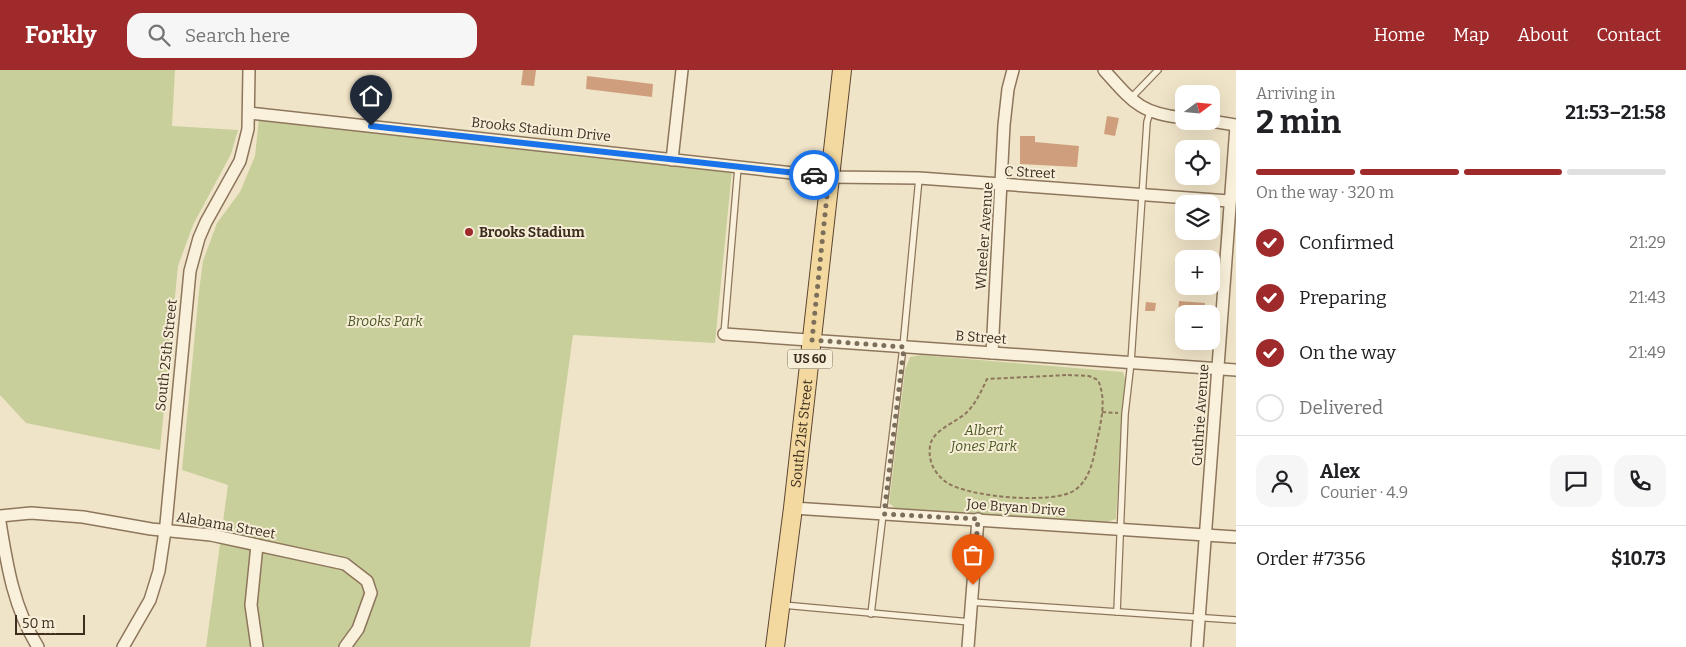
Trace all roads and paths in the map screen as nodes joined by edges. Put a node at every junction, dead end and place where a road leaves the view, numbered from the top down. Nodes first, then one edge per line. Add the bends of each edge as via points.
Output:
1 (249, 70) edge
2 (682, 70) edge
3 (842, 70) edge
4 (1013, 70) edge
5 (1104, 70) edge
6 (1158, 70) edge
7 (1130, 99) junction
8 (1150, 112) junction
9 (249, 113) junction
10 (1175, 116) edge
11 (1220, 122) edge
12 (1236, 125) edge
13 (672, 160) junction
14 (738, 167) junction
15 (829, 176) junction
16 (919, 178) junction
17 (1003, 186) junction
18 (1143, 193) junction
19 (1230, 201) junction
20 (1232, 215) edge
21 (724, 334) joint
22 (812, 340) junction
23 (904, 347) junction
24 (992, 353) junction
25 (1131, 362) junction
26 (1218, 368) junction
27 (1236, 370) edge
28 (1102, 412) junction
29 (1125, 414) junction
30 (793, 508) junction
31 (884, 514) junction
32 (0, 516) edge
33 (978, 519) junction
34 (0, 522) edge
35 (1120, 529) junction
36 (165, 530) junction
37 (1207, 535) junction
38 (1236, 537) edge
39 (257, 545) junction
40 (971, 602) junction
41 (780, 605) junction
42 (1117, 612) junction
43 (870, 614) junction
44 (1200, 618) junction
45 (1236, 620) edge
46 (970, 622) junction
47 (38, 647) edge
48 (123, 647) edge
49 (256, 647) edge
50 (344, 647) edge
51 (775, 647) edge
52 (968, 647) edge
53 (1198, 647) edge

1 - 9 street, South 25th Street
2 - 13 street
3 - 15 main road, South 21st Street / US 60
4 - 17 street, Wheeler Avenue via 1005,120
5 - 7 street
6 - 7 lane
7 - 8 street
8 - 10 street
8 - 18 lane
9 - 13 street, Brooks Stadium Drive
9 - 36 street, South 25th Street via 240,161 206,222 190,271
11 - 12 street
12 - 19 street, Guthrie Avenue
13 - 14 street, Brooks Stadium Drive
14 - 15 street, Brooks Stadium Drive
14 - 21 lane
15 - 16 street, C Street
15 - 22 main road, South 21st Street / US 60
16 - 17 street, C Street
16 - 23 lane
17 - 18 street, C Street
17 - 24 street, Wheeler Avenue
18 - 19 street, C Street
18 - 25 lane
19 - 20 street, Guthrie Avenue
20 - 26 street, Guthrie Avenue
21 - 22 street, B Street
22 - 23 street, B Street
22 - 30 main road, South 21st Street / US 60
23 - 24 street, B Street
23 - 31 lane
24 - 25 street, B Street
25 - 26 street, B Street
25 - 29 lane
26 - 27 street, B Street
26 - 37 street, Guthrie Avenue
28 - 28 path via 1102,391 1098,380 1089,376 987,379 965,413 935,434 930,444 932,467 948,483 972,491 1039,499 1066,495 1076,489 1092,465
28 - 29 path
29 - 35 lane
30 - 31 street, Joe Bryan Drive
30 - 41 main road, South 21st Street / US 60
31 - 33 street, Joe Bryan Drive
31 - 43 lane
32 - 36 street, Alabama Street via 31,513 66,515
33 - 35 street, Joe Bryan Drive
33 - 40 street
34 - 47 street via 14,596
35 - 37 street, Joe Bryan Drive
35 - 42 lane
36 - 39 street, Alabama Street
36 - 48 street, South 25th Street via 155,586
37 - 38 street, Joe Bryan Drive
37 - 44 street, Guthrie Avenue
39 - 49 street via 250,605
39 - 50 street, Alabama Street via 336,561 354,568 367,581 371,593 362,620
40 - 42 lane
40 - 46 street
41 - 43 lane
41 - 51 main road, South 21st Street / US 60
42 - 44 lane
43 - 46 lane
44 - 45 lane
44 - 53 street, Guthrie Avenue
46 - 52 street

